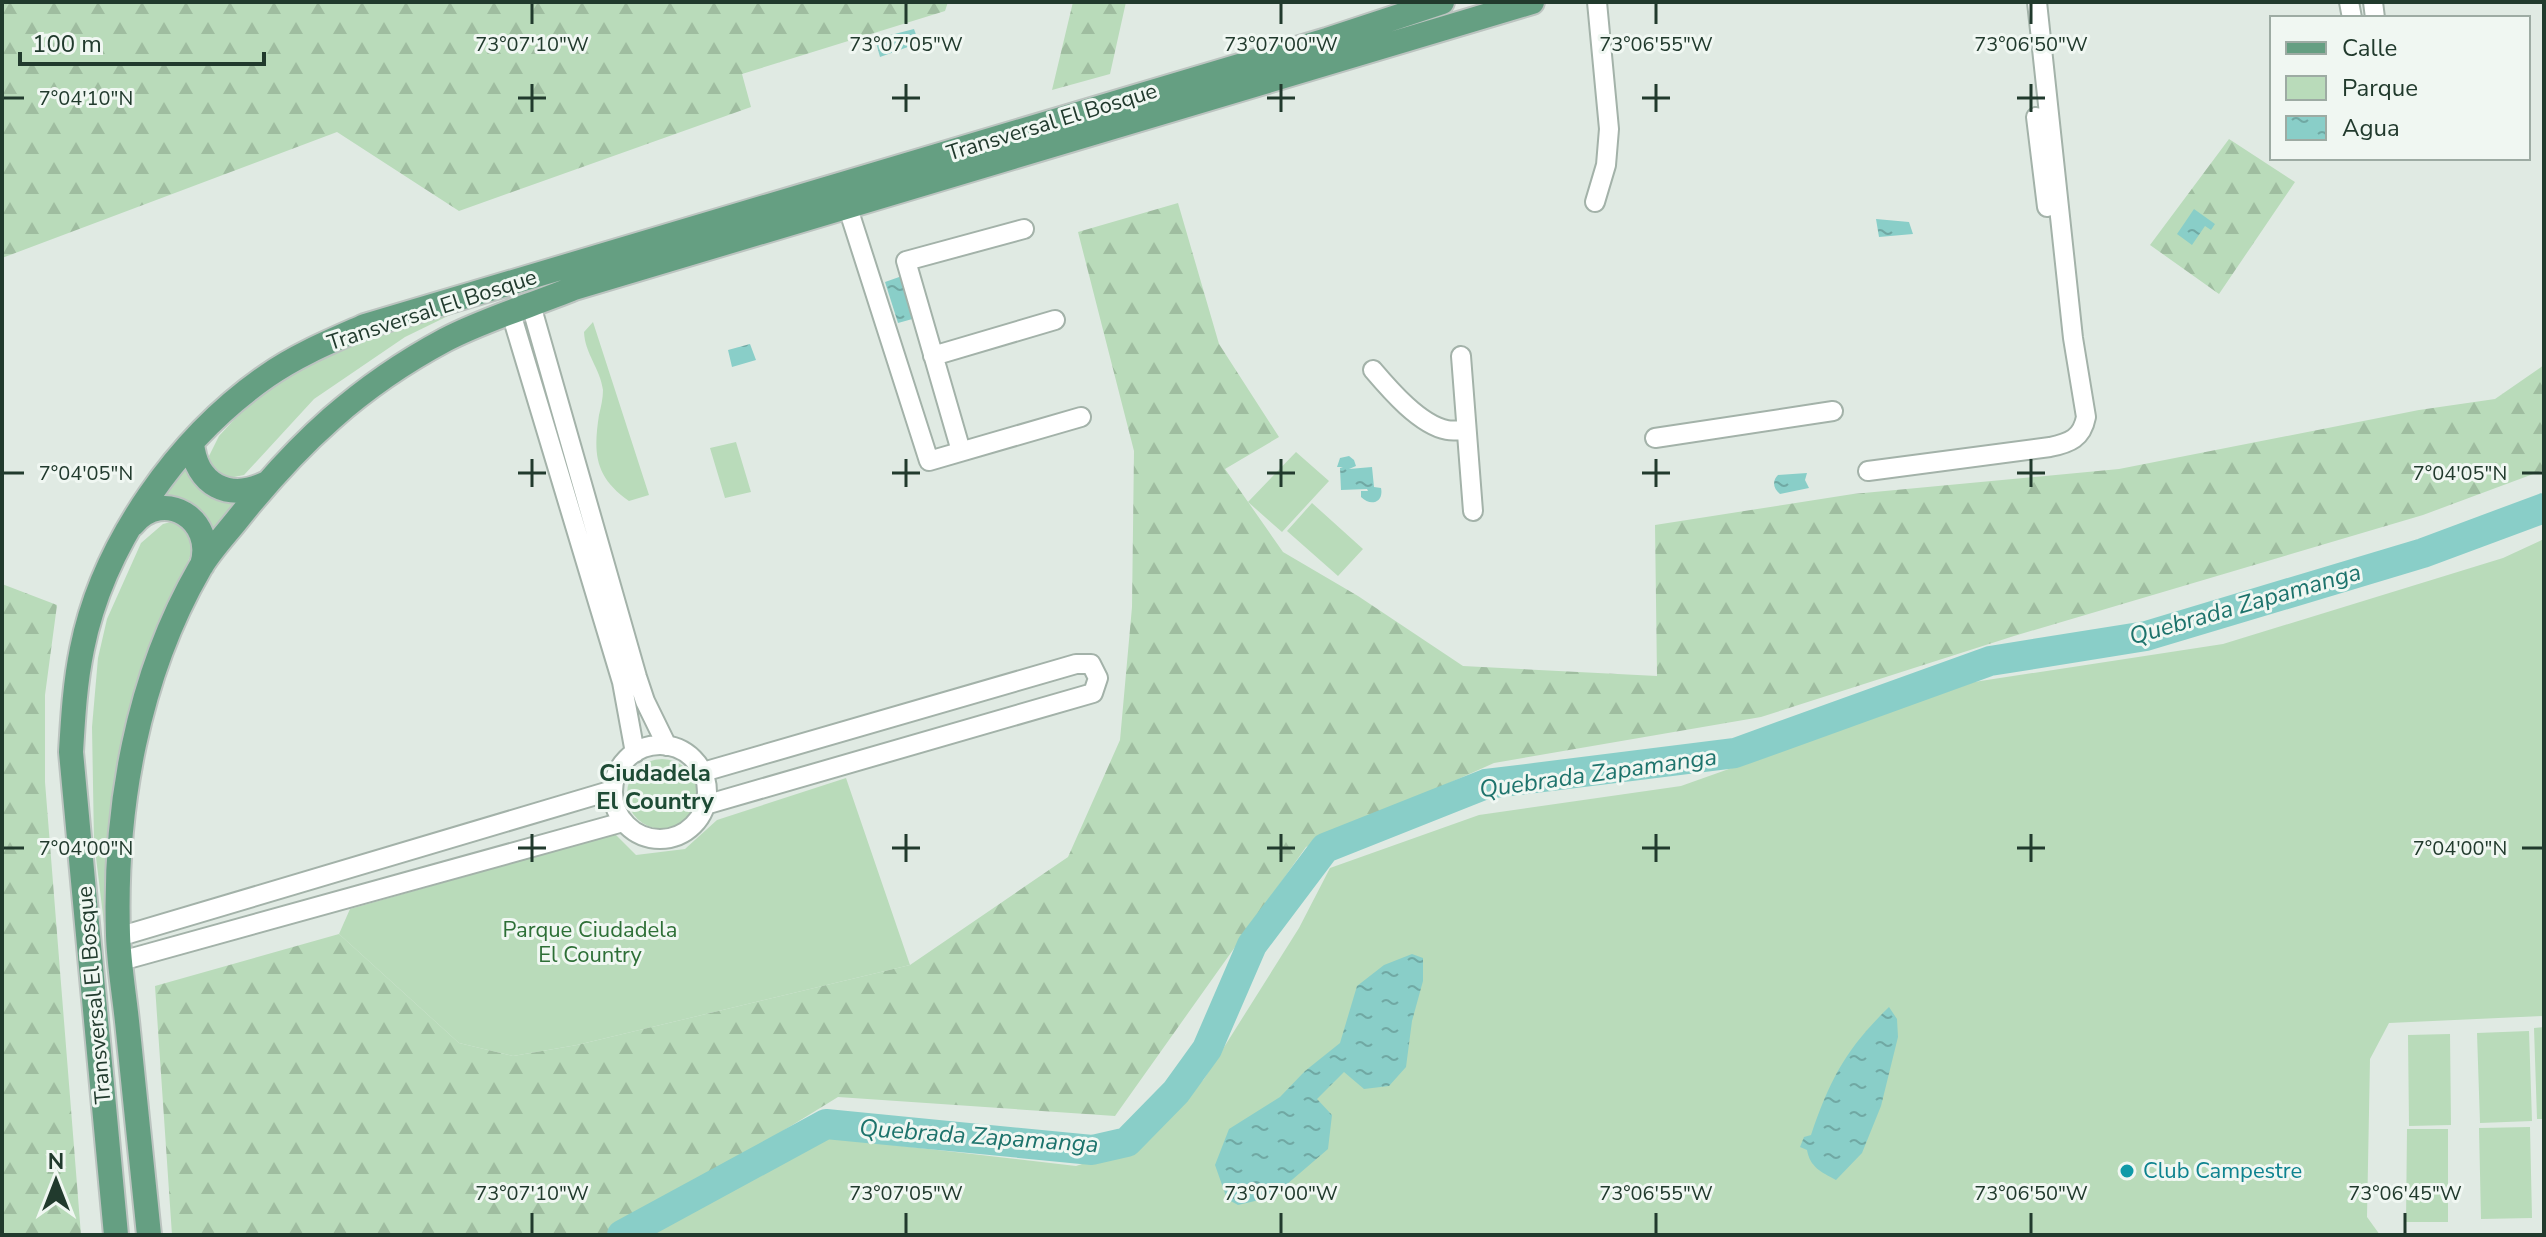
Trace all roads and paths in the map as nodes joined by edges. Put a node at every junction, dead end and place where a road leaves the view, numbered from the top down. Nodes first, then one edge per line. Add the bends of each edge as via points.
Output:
1 (1442, 2) edge
2 (1532, 2) edge
3 (1597, 2) edge
4 (2037, 2) edge
5 (2036, 117) dead end
6 (1595, 202) dead end
7 (847, 205) junction
8 (1024, 229) dead end
9 (521, 309) junction
10 (2061, 309) junction
11 (1055, 320) dead end
12 (933, 356) junction
13 (1461, 356) dead end
14 (1373, 370) dead end
15 (1833, 411) dead end
16 (1081, 417) dead end
17 (1466, 430) junction
18 (1655, 438) dead end
19 (192, 443) junction
20 (961, 451) junction
21 (1868, 471) dead end
22 (267, 483) junction
23 (1473, 511) dead end
24 (129, 529) junction
25 (202, 565) junction
26 (667, 746) junction
27 (635, 753) junction
28 (703, 772) junction
29 (613, 790) junction
30 (705, 805) junction
31 (623, 822) junction
32 (120, 949) junction
33 (116, 1235) edge
34 (149, 1235) edge

1 - 19 main road, Transversal El Bosque via 365,326 268,375 225,408
2 - 7 main road, Transversal El Bosque
3 - 6 street via 1597,58 1609,129
4 - 10 street
5 - 10 street
7 - 9 main road, Transversal El Bosque
7 - 20 street via 929,461
8 - 12 street via 906,261
9 - 22 main road, Transversal El Bosque via 447,339 377,382 312,434
9 - 26 street via 645,701
9 - 27 street via 622,682
10 - 21 street via 2086,417 2080,434 2066,444 2032,450
11 - 12 street
12 - 20 street
13 - 17 street
14 - 17 street via 1421,416 1445,430
15 - 18 street
16 - 20 street
17 - 23 street
19 - 22 main road via 198,468 217,486 242,492
19 - 24 main road, Transversal El Bosque via 146,499
22 - 25 main road, Transversal El Bosque
24 - 25 main road via 156,509 188,515 205,543
24 - 33 main road, Transversal El Bosque via 99,589 82,646 71,752
25 - 32 main road, Transversal El Bosque via 168,636 135,741 119,870
26 - 27 street
26 - 28 street via 688,755
27 - 29 street via 619,769
28 - 30 street
28 - 30 street via 1076,664 1091,664 1098,678 1093,693
29 - 31 street
29 - 32 street
30 - 31 street via 694,825 675,837 642,836
31 - 32 street
32 - 34 main road, Transversal El Bosque

